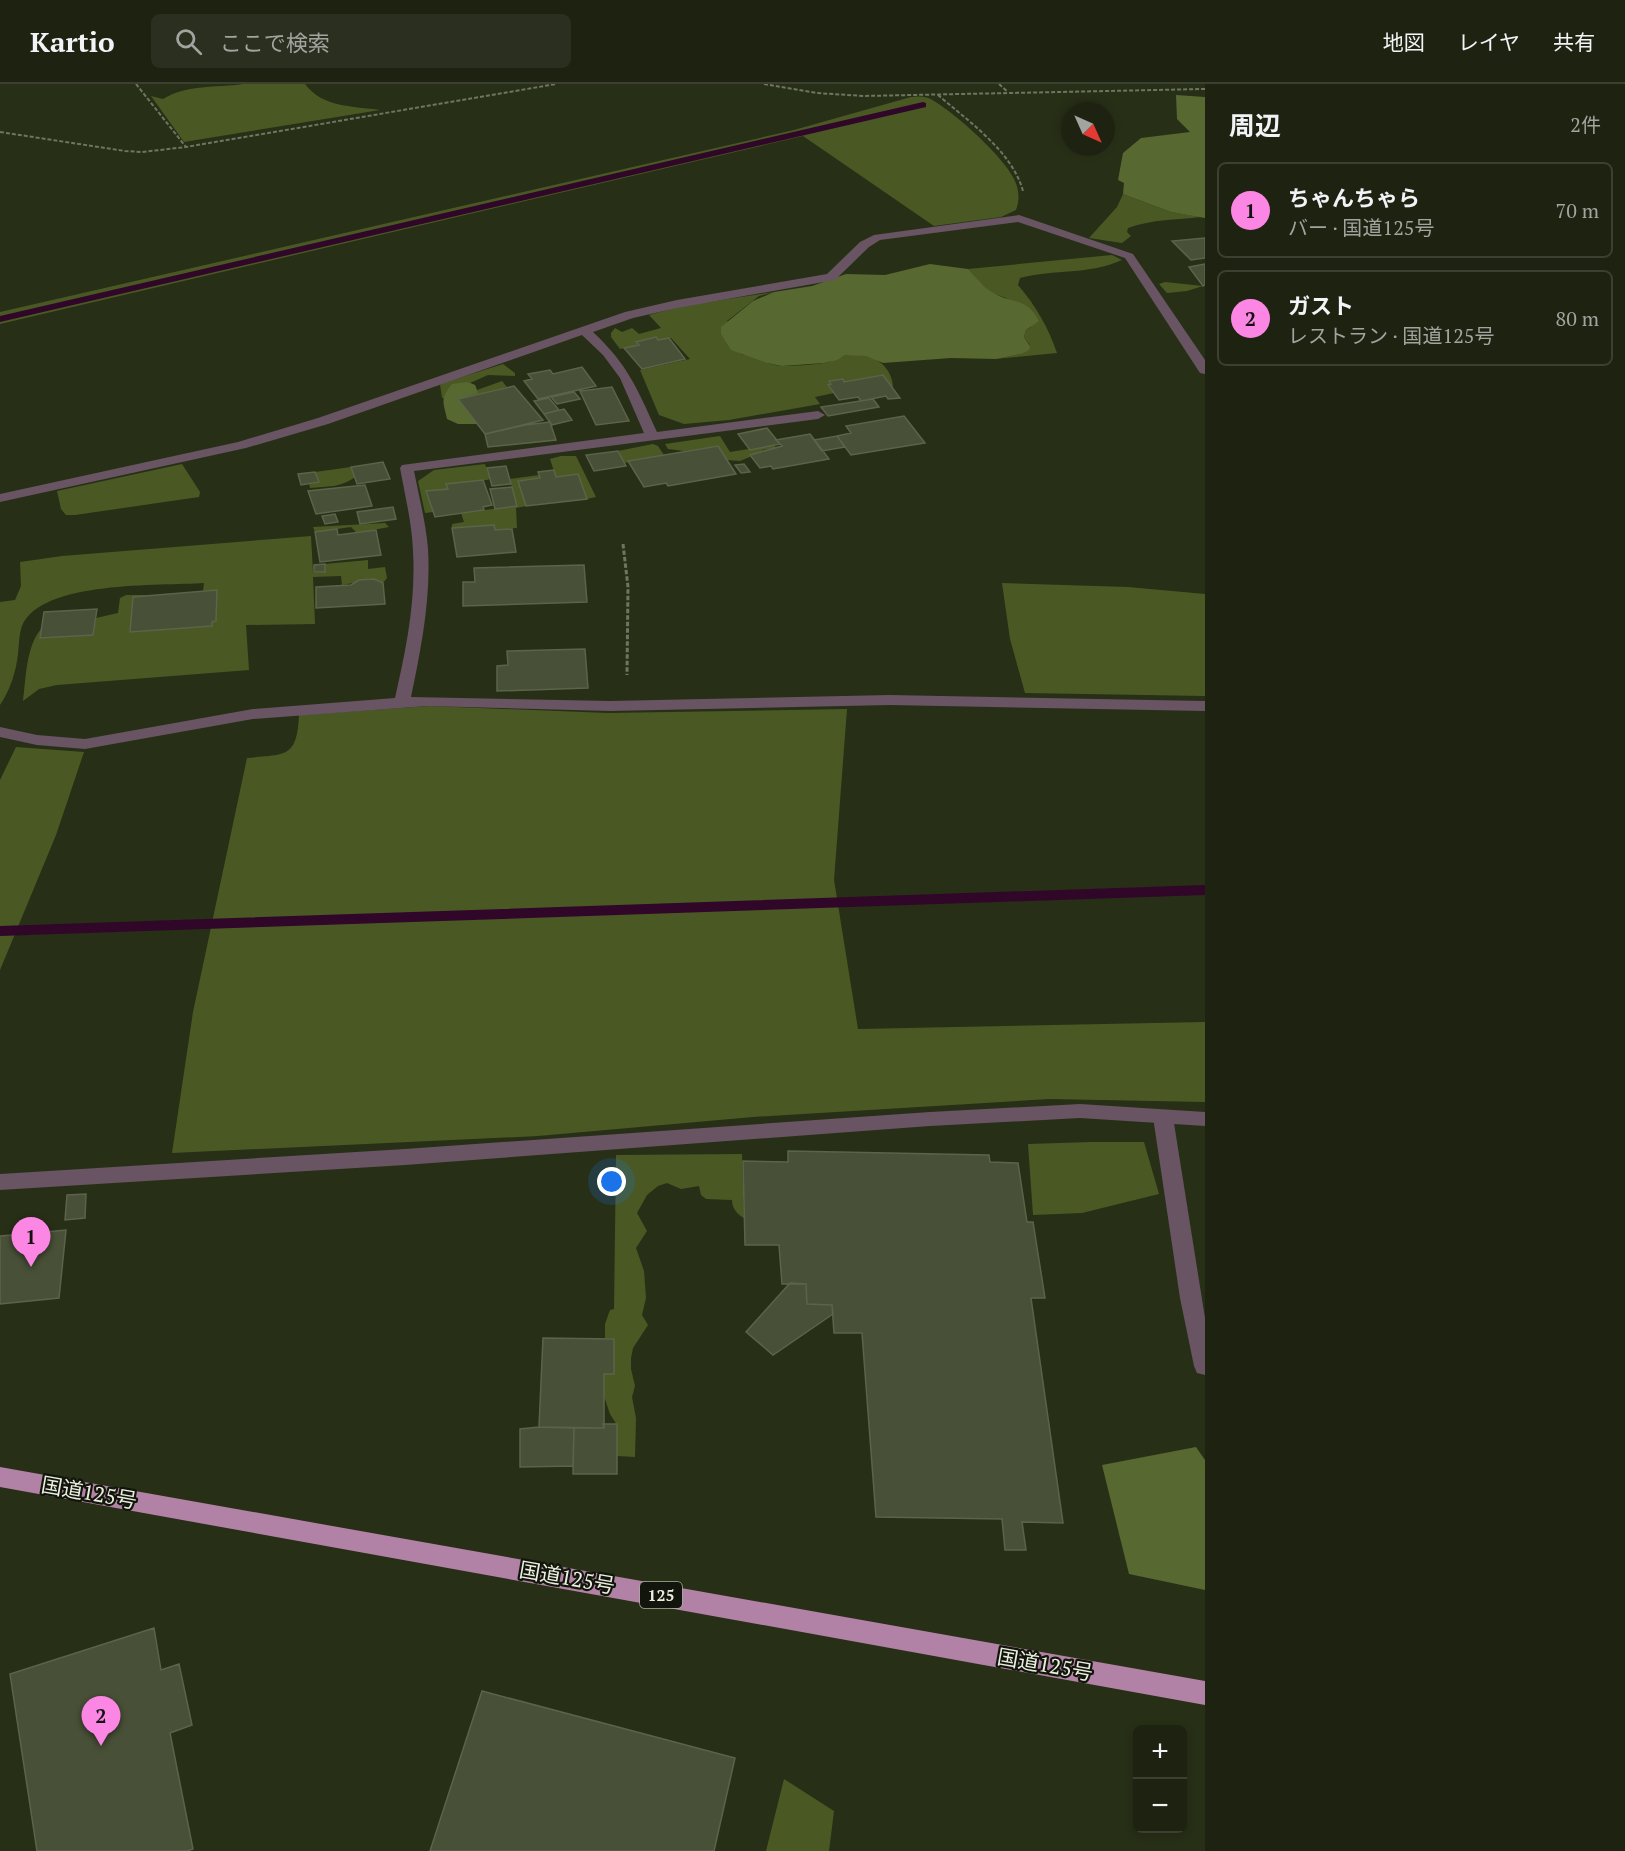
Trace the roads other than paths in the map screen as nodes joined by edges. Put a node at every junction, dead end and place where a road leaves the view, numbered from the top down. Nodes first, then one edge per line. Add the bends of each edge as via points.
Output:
1 (584, 330) junction
2 (1205, 370) edge
3 (818, 415) dead end
4 (652, 435) junction
5 (0, 498) edge
6 (402, 702) junction
7 (1205, 706) edge
8 (0, 732) edge
9 (1163, 1117) junction
10 (1205, 1119) edge
11 (0, 1182) edge
12 (1205, 1366) edge
13 (0, 1477) edge
14 (1205, 1693) edge

1 - 2 street via 676,304 831,277 842,271 864,243 878,237 1019,218 1129,256
1 - 4 street via 607,351 626,377
1 - 5 street via 323,421 241,445
3 - 4 street
4 - 6 street via 407,468 418,526 421,575 416,640
6 - 7 street via 627,706 890,700
6 - 8 street via 253,714 85,744
9 - 10 street
9 - 11 street via 1080,1112 930,1119
9 - 12 street via 1190,1298
13 - 14 highway, 国道125号 / 125

